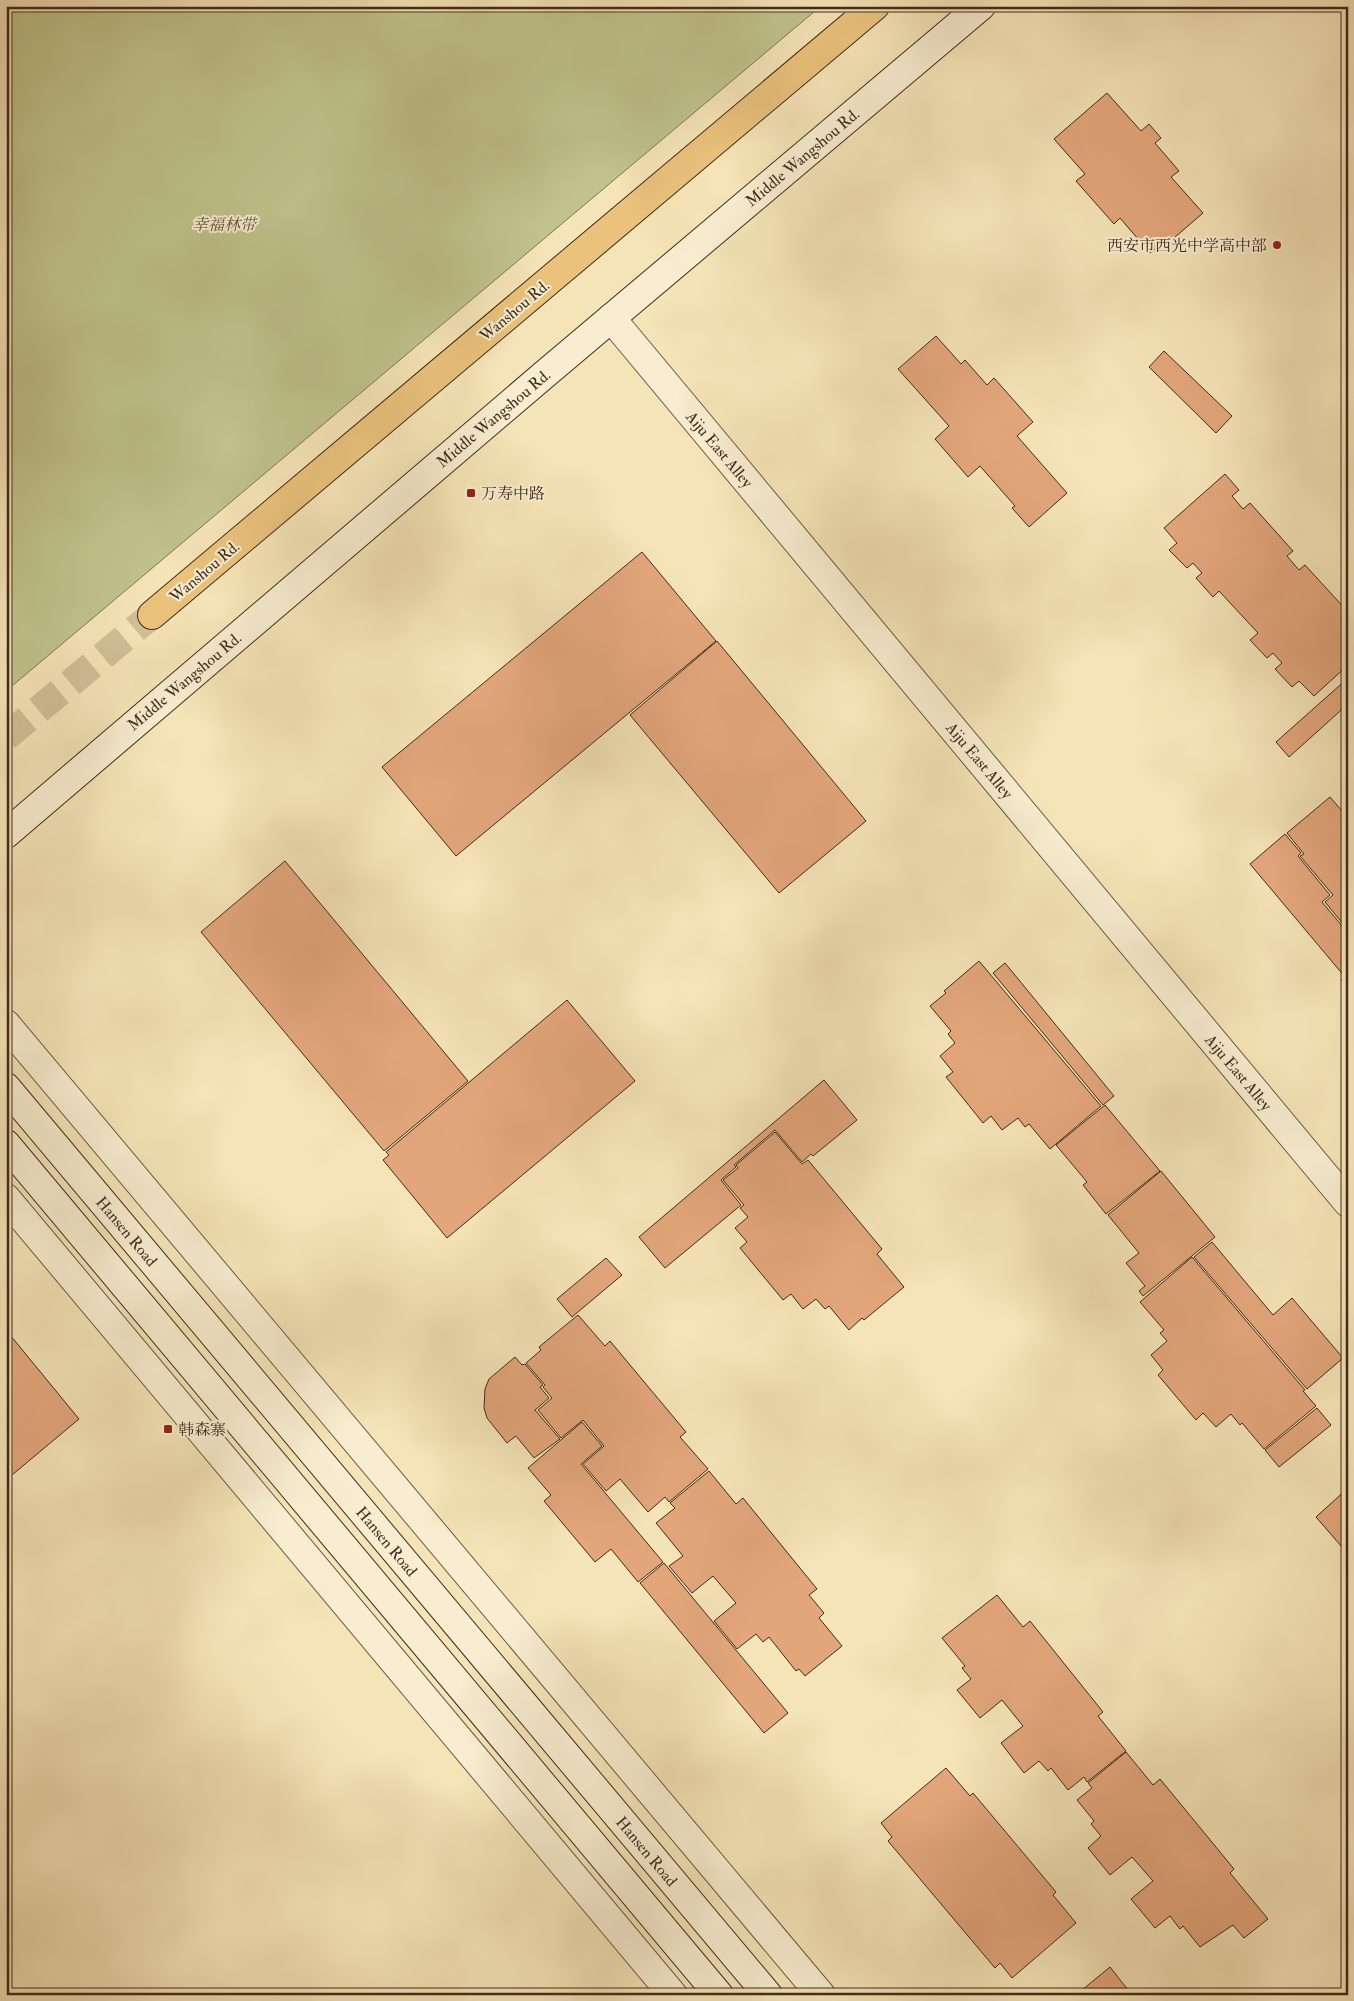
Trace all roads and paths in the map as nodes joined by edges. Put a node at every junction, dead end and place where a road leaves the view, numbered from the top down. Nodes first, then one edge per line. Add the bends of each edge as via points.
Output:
1 (875, 6) edge
2 (981, 6) edge
3 (611, 318) junction
4 (152, 614) tunnel mouth
5 (19, 817) edge
6 (6, 834) edge
7 (6, 1024) edge
8 (6, 1087) edge
9 (6, 1144) edge
10 (6, 1198) edge
11 (1348, 1203) edge
12 (673, 1995) edge
13 (719, 1995) edge
14 (768, 1995) edge
15 (821, 1995) edge

1 - 4 main road, Wanshou Rd.
2 - 3 main road, Middle Wangshou Rd.
3 - 5 main road, Middle Wangshou Rd.
3 - 11 main road, Aiju East Alley
5 - 6 main road, Middle Wangshou Rd.
7 - 15 main road
8 - 14 main road, Hansen Road
9 - 13 main road
10 - 12 main road

